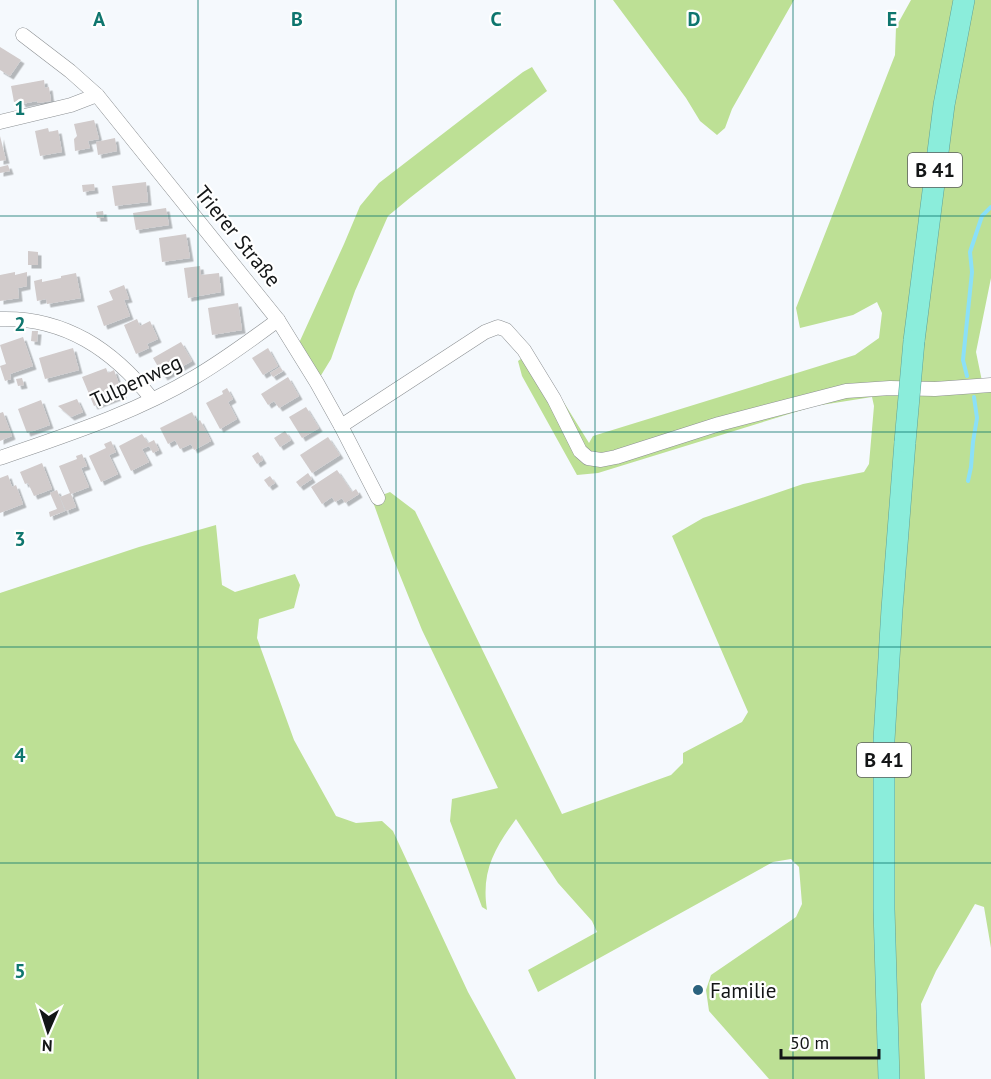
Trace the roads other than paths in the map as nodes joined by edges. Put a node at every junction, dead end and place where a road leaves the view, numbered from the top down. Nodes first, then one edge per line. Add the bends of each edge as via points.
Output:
1 (964, 0) edge
2 (22, 35) dead end
3 (97, 96) junction
4 (0, 122) edge
5 (0, 319) edge
6 (278, 320) junction
7 (991, 385) edge
8 (152, 399) junction
9 (341, 426) junction
10 (0, 458) edge
11 (378, 498) dead end
12 (889, 1079) edge

1 - 12 highway, B 41, bridge via 944,105 914,341 892,609 885,740
2 - 3 street, Trierer Straße
3 - 4 street
3 - 6 street, Trierer Straße
5 - 8 street via 66,329 118,361
6 - 8 street, Tulpenweg via 194,378
6 - 9 street, Trierer Straße
7 - 9 street via 846,391 601,460 588,458 580,451 524,350 506,330 498,327
8 - 10 street, Tulpenweg
9 - 11 street, Trierer Straße

